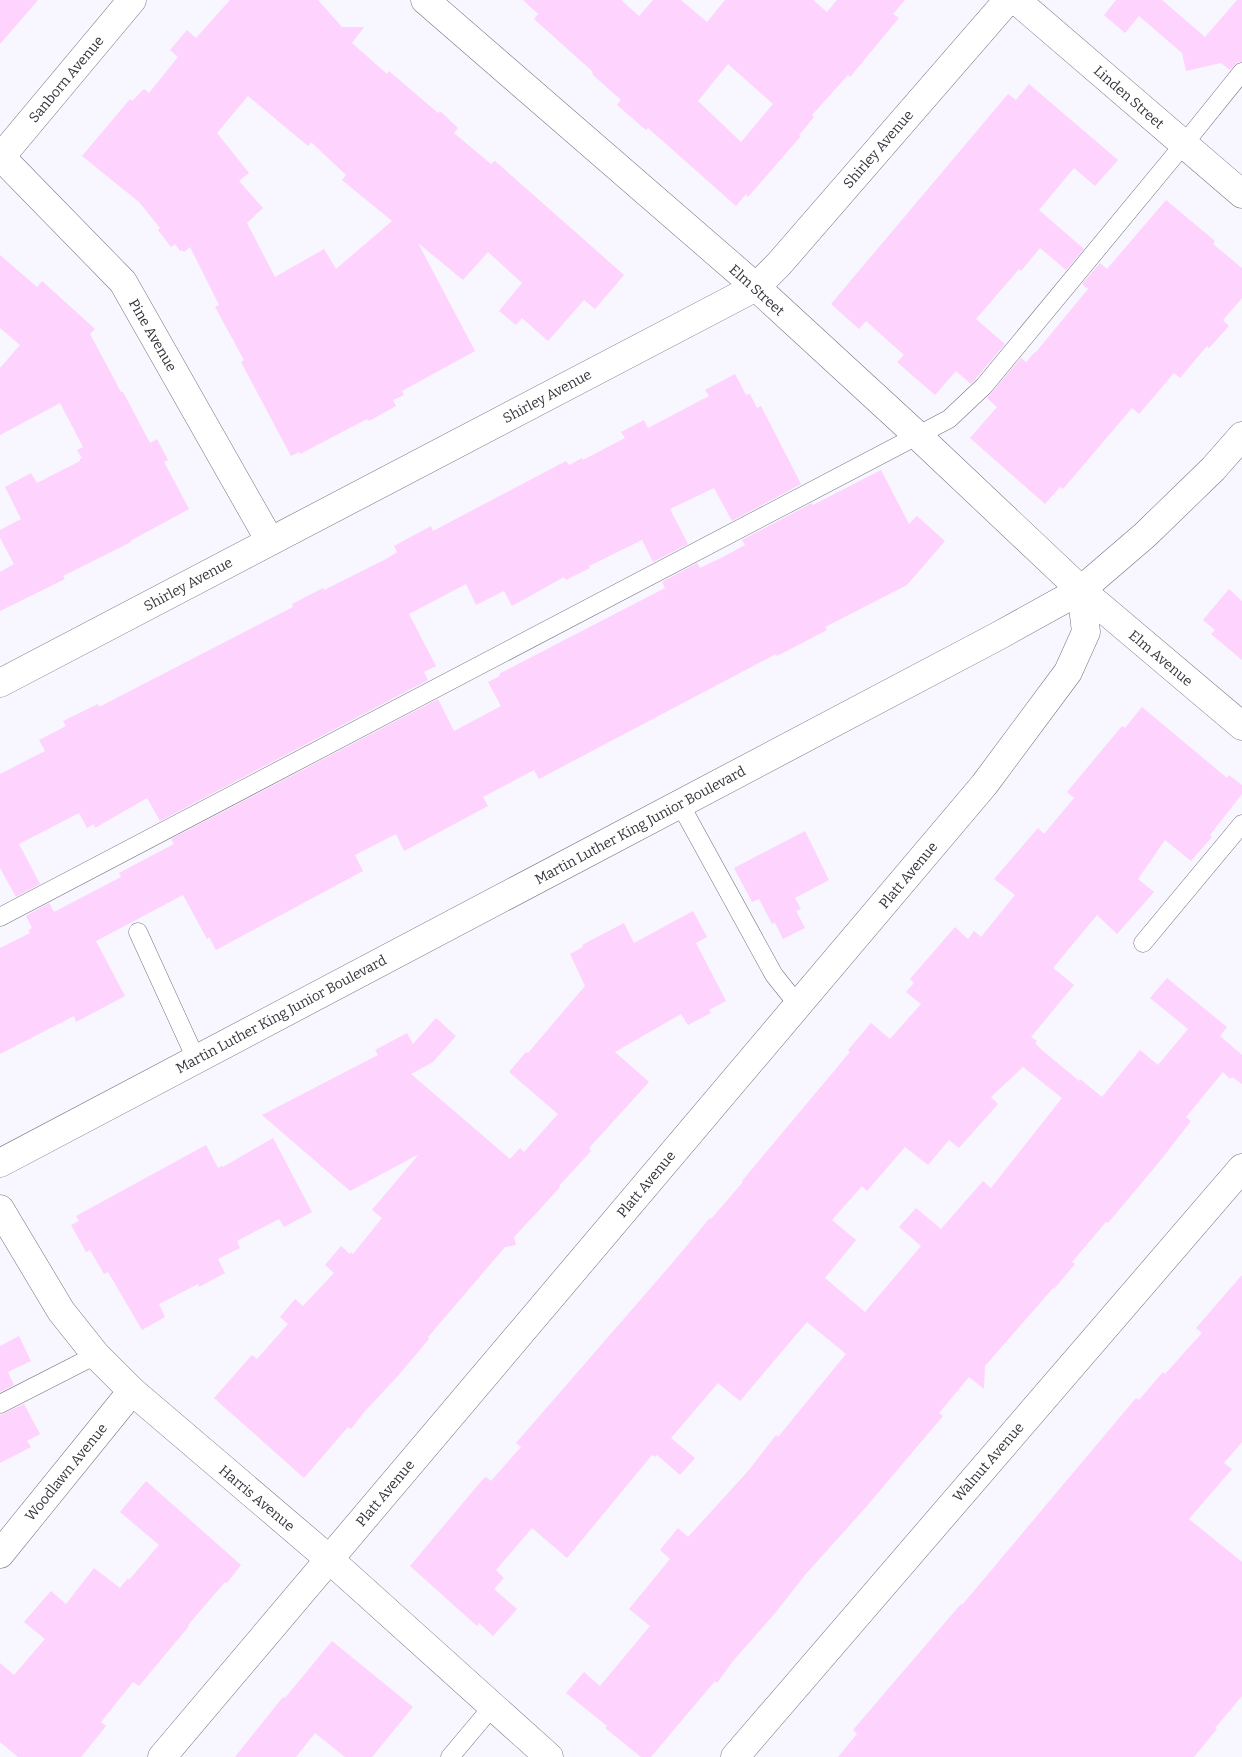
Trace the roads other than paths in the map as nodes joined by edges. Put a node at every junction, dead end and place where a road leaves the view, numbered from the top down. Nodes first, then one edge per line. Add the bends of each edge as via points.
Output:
1 (132, 0) edge
2 (424, 0) edge
3 (1008, 0) edge
4 (1016, 0) edge
5 (1242, 72) edge
6 (1184, 144) junction
7 (0, 157) edge
8 (1242, 194) edge
9 (756, 288) junction
10 (918, 436) junction
11 (1242, 436) edge
12 (270, 541) junction
13 (1081, 590) junction
14 (0, 683) edge
15 (1242, 726) edge
16 (680, 804) junction
17 (1242, 824) edge
18 (0, 917) edge
19 (138, 932) dead end
20 (1143, 944) dead end
21 (798, 1005) junction
22 (196, 1059) junction
23 (0, 1163) edge
24 (1242, 1168) edge
25 (0, 1209) edge
26 (96, 1355) junction
27 (132, 1391) junction
28 (0, 1404) edge
29 (0, 1554) edge
30 (329, 1559) junction
31 (492, 1707) junction
32 (162, 1757) edge
33 (450, 1757) edge
34 (550, 1757) edge
35 (735, 1757) edge

1 - 7 street, Sanborn Avenue
2 - 9 street, Elm Street
3 - 9 street, Shirley Avenue
4 - 6 street, Linden Street
5 - 6 lane
6 - 8 street, Linden Street
6 - 10 lane via 984,386 949,419
7 - 12 street, Pine Avenue via 123,282
9 - 10 street, Elm Street
9 - 12 street, Shirley Avenue
10 - 13 street, Elm Street
10 - 18 lane
11 - 13 street, Martin Luther King Junior Boulevard via 1145,535
12 - 14 street, Shirley Avenue
13 - 15 street, Elm Avenue
13 - 16 street, Martin Luther King Junior Boulevard
13 - 21 street, Platt Avenue via 1086,632 1068,672 984,785
16 - 21 lane via 774,975
16 - 22 street, Martin Luther King Junior Boulevard
17 - 20 lane
19 - 22 lane
21 - 30 street, Platt Avenue
22 - 23 street, Martin Luther King Junior Boulevard
24 - 35 street, Walnut Avenue
25 - 26 street, Harris Avenue via 61,1311
26 - 27 street, Harris Avenue
26 - 28 lane
27 - 29 street, Woodlawn Avenue
27 - 30 street, Harris Avenue
30 - 31 street, Harris Avenue
30 - 32 street, Platt Avenue
31 - 33 lane
31 - 34 street, Harris Avenue

